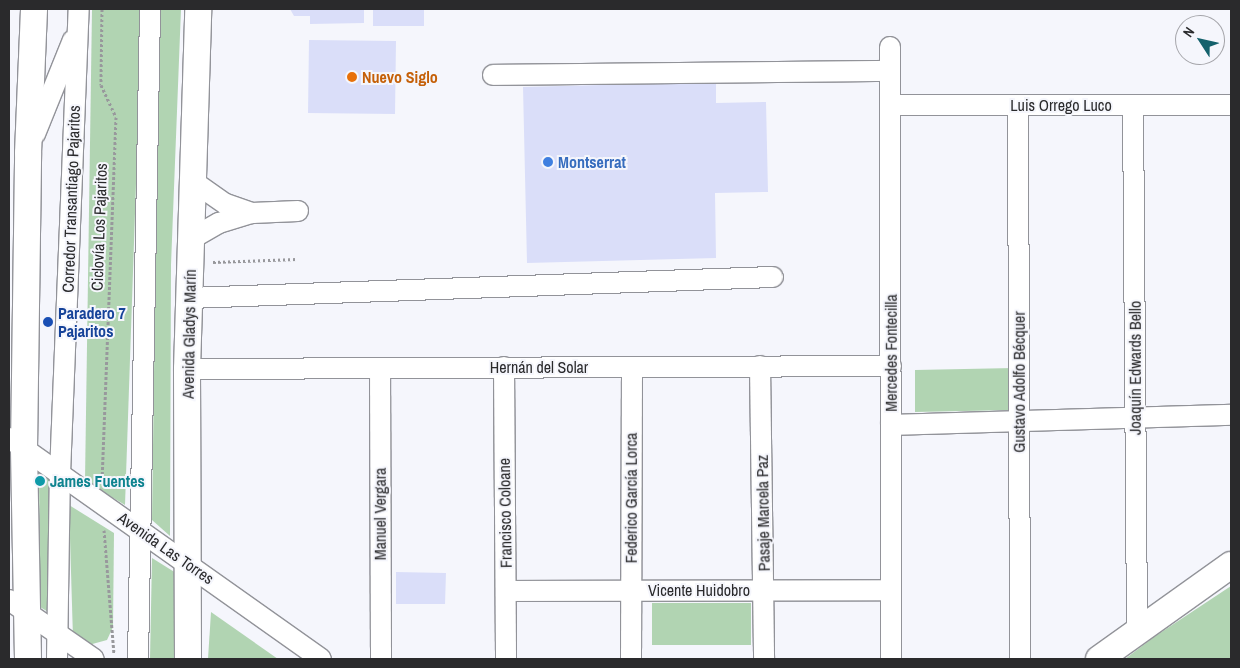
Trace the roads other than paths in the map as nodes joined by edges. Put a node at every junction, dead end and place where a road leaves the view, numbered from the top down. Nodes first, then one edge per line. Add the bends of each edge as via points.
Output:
1 (34, 9) edge
2 (79, 9) edge
3 (150, 9) edge
4 (198, 9) edge
5 (78, 30) junction
6 (890, 47) dead end
7 (890, 71) junction
8 (493, 75) dead end
9 (890, 105) junction
10 (1018, 105) junction
11 (1133, 105) junction
12 (1231, 105) edge
13 (28, 153) junction
14 (194, 182) junction
15 (298, 211) dead end
16 (252, 213) junction
17 (190, 251) junction
18 (773, 277) dead end
19 (189, 298) junction
20 (760, 366) junction
21 (891, 366) junction
22 (632, 367) junction
23 (380, 368) junction
24 (504, 368) junction
25 (187, 370) junction
26 (1231, 415) edge
27 (1136, 418) junction
28 (1019, 422) junction
29 (891, 425) junction
30 (17, 443) edge
31 (60, 474) junction
32 (140, 529) junction
33 (188, 564) junction
34 (1231, 564) edge
35 (631, 590) junction
36 (764, 590) junction
37 (891, 590) junction
38 (506, 591) junction
39 (18, 607) edge
40 (1137, 630) junction
41 (58, 635) junction
42 (28, 659) edge
43 (57, 659) edge
44 (94, 659) edge
45 (138, 659) edge
46 (188, 659) edge
47 (321, 659) edge
48 (381, 659) edge
49 (506, 659) edge
50 (630, 659) edge
51 (764, 659) edge
52 (891, 659) edge
53 (1020, 659) edge
54 (1099, 659) edge

1 - 13 main road
2 - 5 street, Corredor Transantiago Pajaritos
3 - 32 street
4 - 14 main road, Avenida Gladys Marín
5 - 13 street via 41,114
5 - 31 street, Corredor Transantiago Pajaritos
6 - 7 street, Mercedes Fontecilla
7 - 8 street
7 - 9 street, Mercedes Fontecilla
9 - 10 street, Luis Orrego Luco
9 - 21 street, Mercedes Fontecilla
10 - 11 street, Luis Orrego Luco
10 - 28 street, Gustavo Adolfo Bécquer
11 - 12 street, Luis Orrego Luco
11 - 27 street, Joaquín Edwards Bello
13 - 30 main road
14 - 16 street via 226,204
14 - 17 main road, Avenida Gladys Marín
15 - 16 street
16 - 17 street via 219,223
17 - 19 main road, Avenida Gladys Marín
18 - 19 street
19 - 25 main road, Avenida Gladys Marín
20 - 21 street, Hernán del Solar
20 - 22 street, Hernán del Solar
20 - 36 street, Pasaje Marcela Paz
21 - 29 street, Mercedes Fontecilla
22 - 24 street, Hernán del Solar
22 - 35 street, Federico García Lorca
23 - 24 street, Hernán del Solar
23 - 25 street, Hernán del Solar
23 - 48 street, Manuel Vergara
24 - 38 street, Francisco Coloane
25 - 33 main road, Avenida Gladys Marín
26 - 27 street
27 - 28 street
27 - 40 street, Joaquín Edwards Bello
28 - 29 street
28 - 53 street, Gustavo Adolfo Bécquer
29 - 37 street, Mercedes Fontecilla
30 - 31 street, Avenida Las Torres
30 - 39 main road
31 - 32 street, Avenida Las Torres
31 - 41 street, Corredor Transantiago Pajaritos
32 - 33 street, Avenida Las Torres
32 - 45 street
33 - 46 main road, Avenida Gladys Marín
33 - 47 street, Avenida Las Torres
34 - 40 main road
35 - 36 street, Vicente Huidobro
35 - 38 street, Vicente Huidobro
35 - 50 street, Federico García Lorca
36 - 37 street, Vicente Huidobro
36 - 51 street, Pasaje Marcela Paz
37 - 52 street, Mercedes Fontecilla
38 - 49 street, Francisco Coloane
39 - 41 street
39 - 42 main road
40 - 54 main road
41 - 43 street, Corredor Transantiago Pajaritos
41 - 44 street

